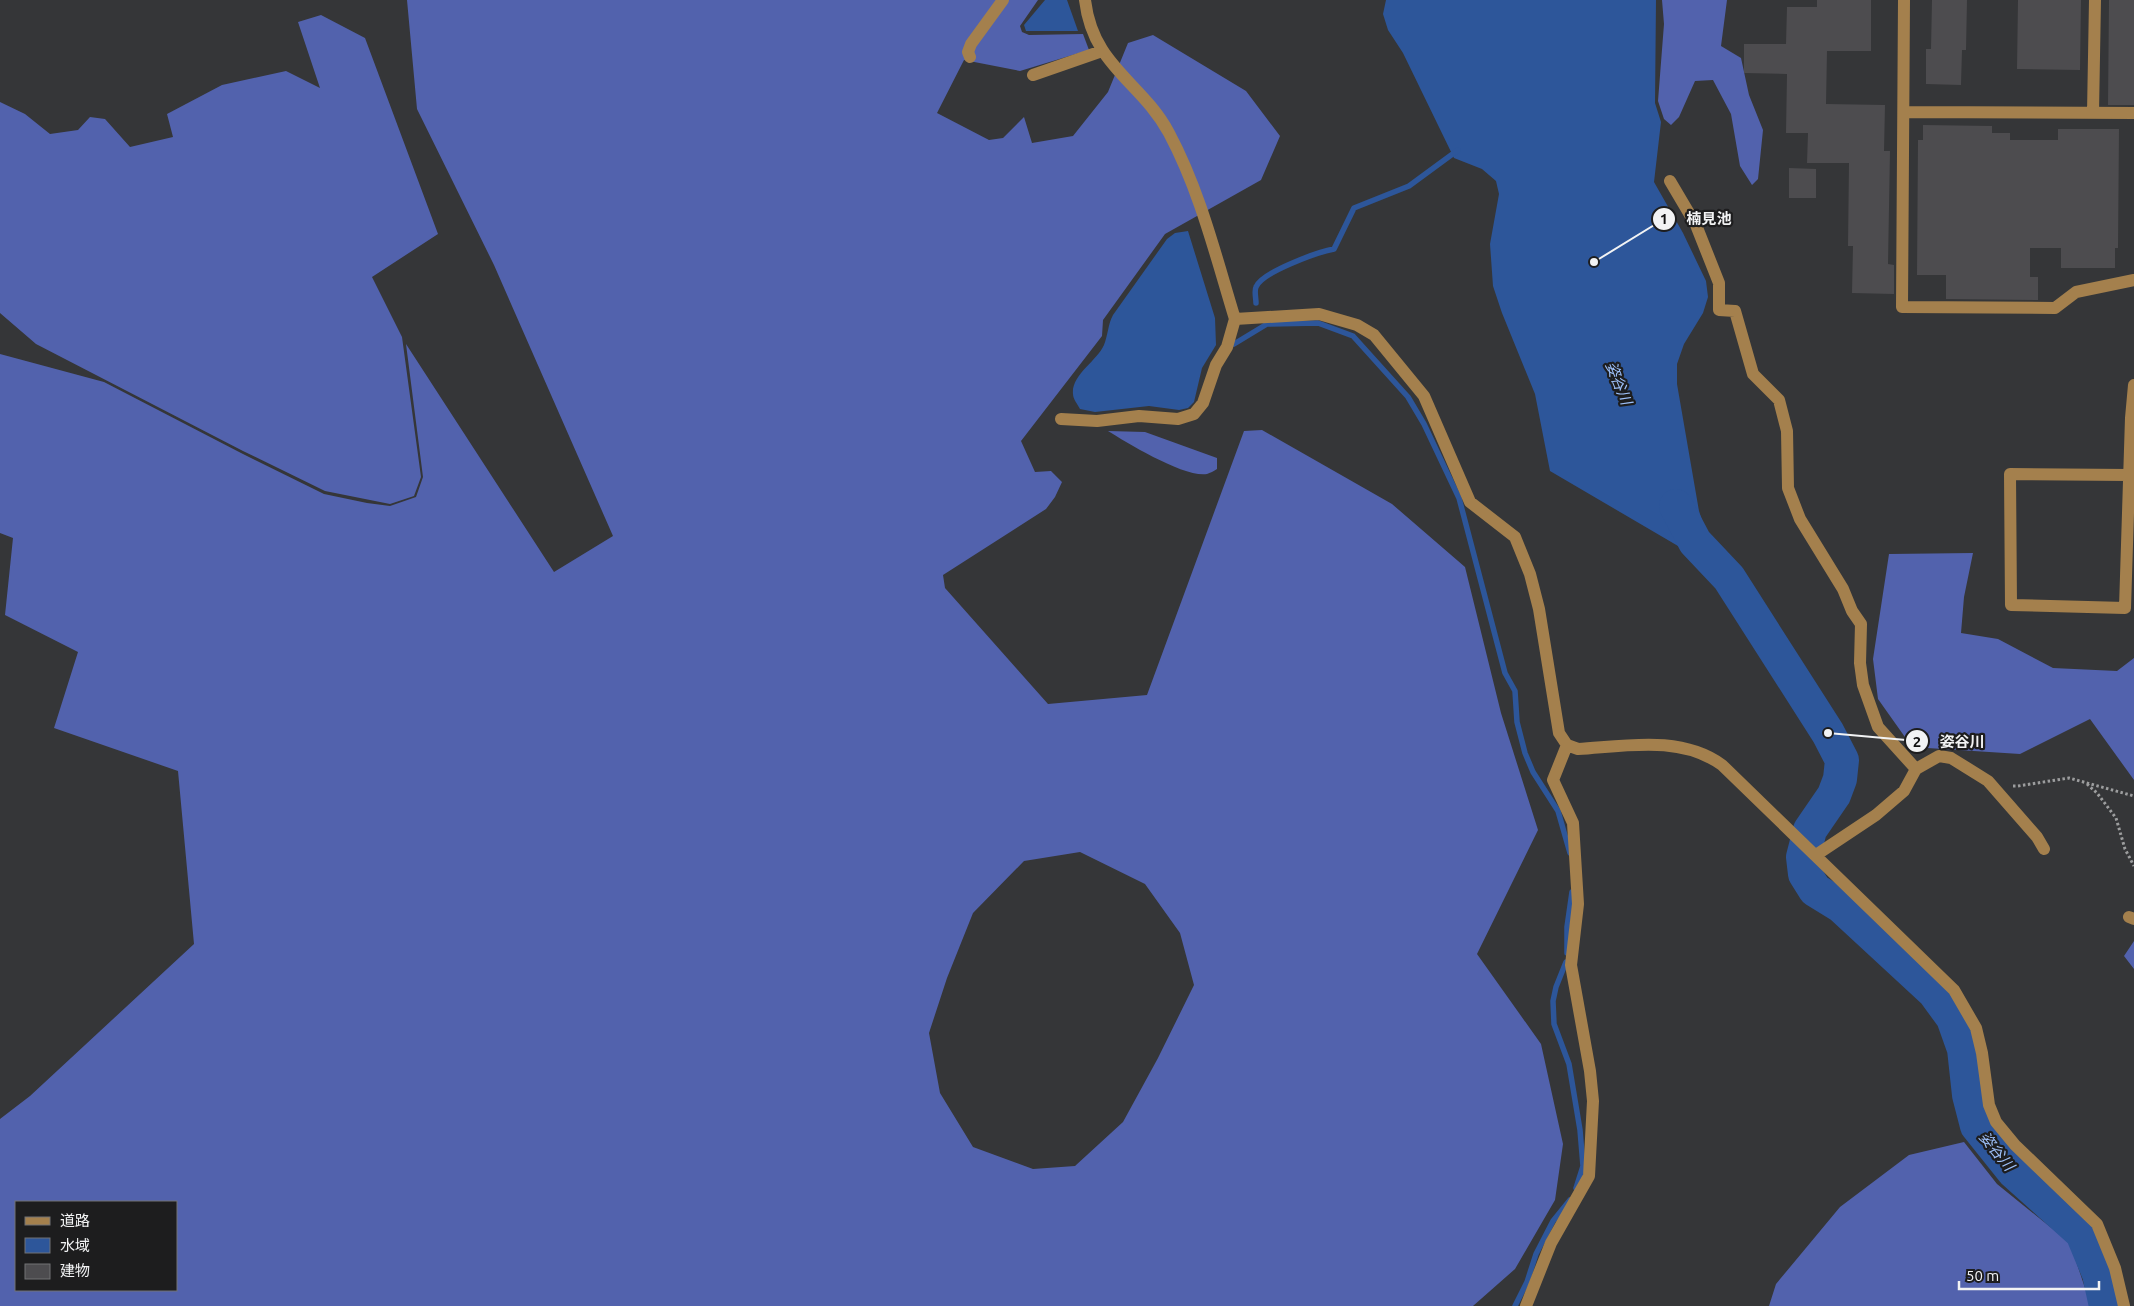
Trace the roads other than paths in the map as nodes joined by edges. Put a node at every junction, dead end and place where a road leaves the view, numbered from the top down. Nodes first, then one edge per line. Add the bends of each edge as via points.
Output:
1 (1003, 0) edge
2 (1085, 0) edge
3 (1904, 0) edge
4 (2095, 0) edge
5 (1102, 51) junction
6 (970, 57) dead end
7 (1033, 75) dead end
8 (1904, 112) junction
9 (2093, 113) junction
10 (2134, 113) edge
11 (1670, 180) dead end
12 (2134, 280) edge
13 (1236, 320) junction
14 (2134, 385) edge
15 (2133, 418) edge
16 (1061, 419) dead end
17 (2129, 475) junction
18 (1568, 745) junction
19 (1916, 768) junction
20 (2044, 849) dead end
21 (1815, 853) junction
22 (1526, 1306) edge
23 (2124, 1306) edge

1 - 6 street via 971,44
2 - 5 street via 1090,27
3 - 8 street
4 - 9 street
5 - 7 street
5 - 13 street via 1149,104 1168,131 1188,173
8 - 9 street
8 - 12 street via 1902,307 2055,308 2076,292
9 - 10 street
11 - 19 street via 1696,225 1719,283 1719,310 1735,311 1753,374 1779,400 1787,431 1788,488 1800,519 1861,624 1863,685 1878,727
13 - 16 street via 1202,403 1194,414 1178,419 1139,416 1097,421
13 - 18 street via 1319,314 1357,325 1374,335 1424,396 1470,502 1515,537 1539,608 1559,733
14 - 15 street
15 - 17 street
17 - 17 street via 2125,608 2011,605 2010,474
18 - 21 street via 1578,748 1686,747 1708,755
18 - 22 street via 1553,780 1573,823 1578,904 1571,965 1593,1101 1589,1176 1551,1243
19 - 20 street via 1939,756 1951,758 1988,780 2037,836
19 - 21 street via 1904,791 1876,815
21 - 23 street via 1954,990 1976,1028 1996,1122 2014,1145 2097,1224 2115,1268

